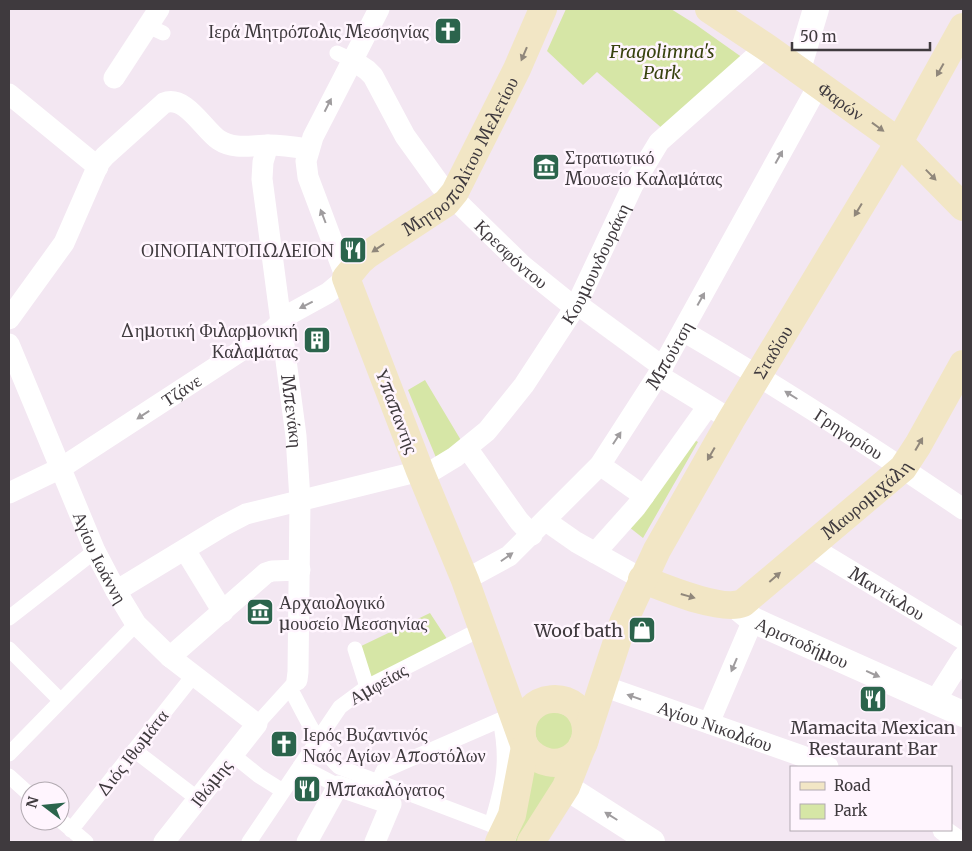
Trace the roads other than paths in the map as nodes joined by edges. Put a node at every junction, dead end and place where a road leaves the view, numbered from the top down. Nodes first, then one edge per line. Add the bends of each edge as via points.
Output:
1 (378, 9) edge
2 (542, 9) edge
3 (709, 9) edge
4 (816, 9) edge
5 (157, 19) edge
6 (963, 27) edge
7 (766, 47) junction
8 (344, 57) junction
9 (808, 77) junction
10 (114, 78) dead end
11 (9, 94) edge
12 (899, 142) junction
13 (268, 146) junction
14 (308, 149) junction
15 (98, 167) junction
16 (451, 198) junction
17 (961, 201) edge
18 (346, 278) junction
19 (575, 306) junction
20 (9, 319) edge
21 (281, 324) junction
22 (683, 331) junction
23 (9, 344) edge
24 (963, 364) edge
25 (661, 371) junction
26 (759, 375) junction
27 (708, 406) junction
28 (731, 420) junction
29 (467, 448) junction
30 (600, 464) junction
31 (61, 468) junction
32 (904, 468) junction
33 (421, 474) junction
34 (9, 493) edge
35 (644, 496) junction
36 (300, 500) junction
37 (963, 509) edge
38 (539, 528) junction
39 (810, 547) junction
40 (185, 550) junction
41 (95, 551) junction
42 (595, 553) junction
43 (300, 570) junction
44 (642, 579) junction
45 (465, 580) junction
46 (116, 591) junction
47 (223, 612) junction
48 (745, 613) junction
49 (9, 618) edge
50 (136, 624) junction
51 (482, 628) junction
52 (963, 639) edge
53 (9, 649) edge
54 (355, 649) dead end
55 (170, 657) junction
56 (963, 657) edge
57 (498, 671) junction
58 (193, 676) junction
59 (294, 684) junction
60 (603, 686) junction
61 (366, 687) junction
62 (554, 699) junction
63 (935, 700) junction
64 (61, 701) junction
65 (963, 714) edge
66 (709, 723) junction
67 (257, 724) junction
68 (318, 737) junction
69 (584, 741) junction
70 (524, 742) junction
71 (134, 750) junction
72 (9, 754) edge
73 (232, 755) junction
74 (300, 766) junction
75 (826, 766) edge
76 (9, 776) edge
77 (20, 786) edge
78 (338, 786) junction
79 (566, 787) junction
80 (374, 790) junction
81 (283, 791) junction
82 (198, 799) junction
83 (70, 821) edge
84 (70, 828) edge
85 (944, 831) edge
86 (499, 832) edge
87 (86, 842) edge
88 (164, 842) edge
89 (249, 842) edge
90 (308, 842) edge
91 (375, 842) edge
92 (531, 842) edge
93 (652, 842) edge
94 (960, 842) edge

1 - 8 street
2 -> 16 main road, Μητροπολίτου Μελετίου via 517,70
3 - 7 main road, Φαρών
4 - 9 street
5 - 10 street
6 -> 12 main road, Σταδίου
7 - 9 main road, Φαρών
7 - 19 street, Κουμουνδουράκη via 653,150
14 -> 8 street
8 - 16 street, Κρεσφόντου via 373,76 405,136
9 -> 12 main road, Φαρών
22 -> 9 street, Μπούτση
11 - 15 street
12 -> 17 main road, Φαρών
12 -> 26 main road, Σταδίου
13 - 14 street
13 - 15 street via 242,147 218,140 182,104 173,101 164,103 150,115 104,156
13 - 21 street, Μπενάκη via 262,179
18 -> 14 street, Υπαπαντής via 308,176
15 - 20 street via 64,243
16 -> 18 main road, Μητροπολίτου Μελετίου via 367,255
16 - 19 street, Κρεσφόντου via 523,266
18 -> 21 street, Τζάνε via 328,294 288,315
18 - 33 main road, Υπαπαντής
19 - 25 street, Κρεσφόντου
19 - 29 street, Κουμουνδουράκη via 524,386 497,420
21 -> 31 street, Τζάνε
21 - 36 street, Μπενάκη via 296,436
22 - 25 street, Μπούτση
22 - 26 street, Γρηγορίου
23 - 31 street, Αγίου Ιωάννη
32 -> 24 main road, Μαυρομιχάλη
25 - 27 street, Κρεσφόντου
30 -> 25 street, Μπούτση
26 - 28 main road, Σταδίου
32 -> 26 street, Γρηγορίου
27 - 28 street, Κρεσφόντου
27 - 35 street
28 -> 44 main road, Σταδίου
29 - 33 street, Κουμουνδουράκη
29 - 38 street via 519,521
30 - 35 street
30 - 38 street, Μπούτση
31 - 34 street, Τζάνε
31 - 41 street, Αγίου Ιωάννη
32 - 37 street, Γρηγορίου
32 - 39 main road, Μαυρομιχάλη
33 - 36 street, Κουμουνδουράκη
33 - 45 main road, Υπαπαντής
35 - 42 street
36 - 40 street, Κουμουνδουράκη via 246,514
36 - 43 street, Μπενάκη
38 - 42 street
45 -> 38 street, Μπούτση via 509,556
48 -> 39 main road, Μαυρομιχάλη via 743,603
39 - 52 street, Μαντίκλου
40 - 46 street, Κουμουνδουράκη
40 - 47 street
41 - 46 street, Αγίου Ιωάννη
41 - 49 street
42 - 44 street
43 - 47 street via 266,573
43 - 59 street, Μπενάκη via 298,672
44 -> 48 main road, Αριστοδήμου
44 - 60 main road, Σταδίου via 623,623
45 - 51 main road, Υπαπαντής
46 - 50 street, Αγίου Ιωάννη
47 - 55 street
48 -> 63 street, Αριστοδήμου via 869,673
48 -> 66 street
50 - 55 street, Αγίου Ιωάννη
50 - 64 street
51 - 57 main road, Υπαπαντής
51 - 61 street, Αμφείας
53 - 64 street
54 - 61 street
55 - 58 street, Αγίου Ιωάννη
56 - 63 street
57 - 62 main road via 530,691
57 - 70 main road, Υπαπαντής
58 - 67 street, Αγίου Ιωάννη
58 - 71 street, Διός Ιθωμάτα
59 - 67 street
59 - 68 street
60 - 62 main road via 587,696
66 -> 60 street, Αγίου Νικολάου
60 - 69 main road, Σταδίου
61 - 68 street, Αμφείας via 340,707
62 - 69 main road via 579,710 585,724
62 - 70 main road via 541,701 529,710 523,723
63 - 65 street, Αριστοδήμου
64 - 72 street
66 - 75 street, Αγίου Νικολάου
67 - 73 street, Ιθώμης
68 - 74 street, Αμφείας
68 - 80 street via 338,767
69 - 70 main road via 574,756 556,763 532,755
69 - 79 main road, Σταδίου
70 - 86 main road via 512,815
71 - 82 street
71 - 83 street, Διός Ιθωμάτα
73 - 81 street
73 - 82 street, Ιθώμης
74 - 78 street
74 - 81 street, Αμφείας
76 - 77 street
78 - 80 street
78 - 90 street
79 - 92 main road, Σταδίου
93 -> 79 street
80 - 86 street
80 - 86 street via 383,771 500,720 506,760
80 - 91 street via 391,804
81 - 89 street, Αμφείας
82 - 88 street, Ιθώμης
84 - 87 street
85 - 94 street

